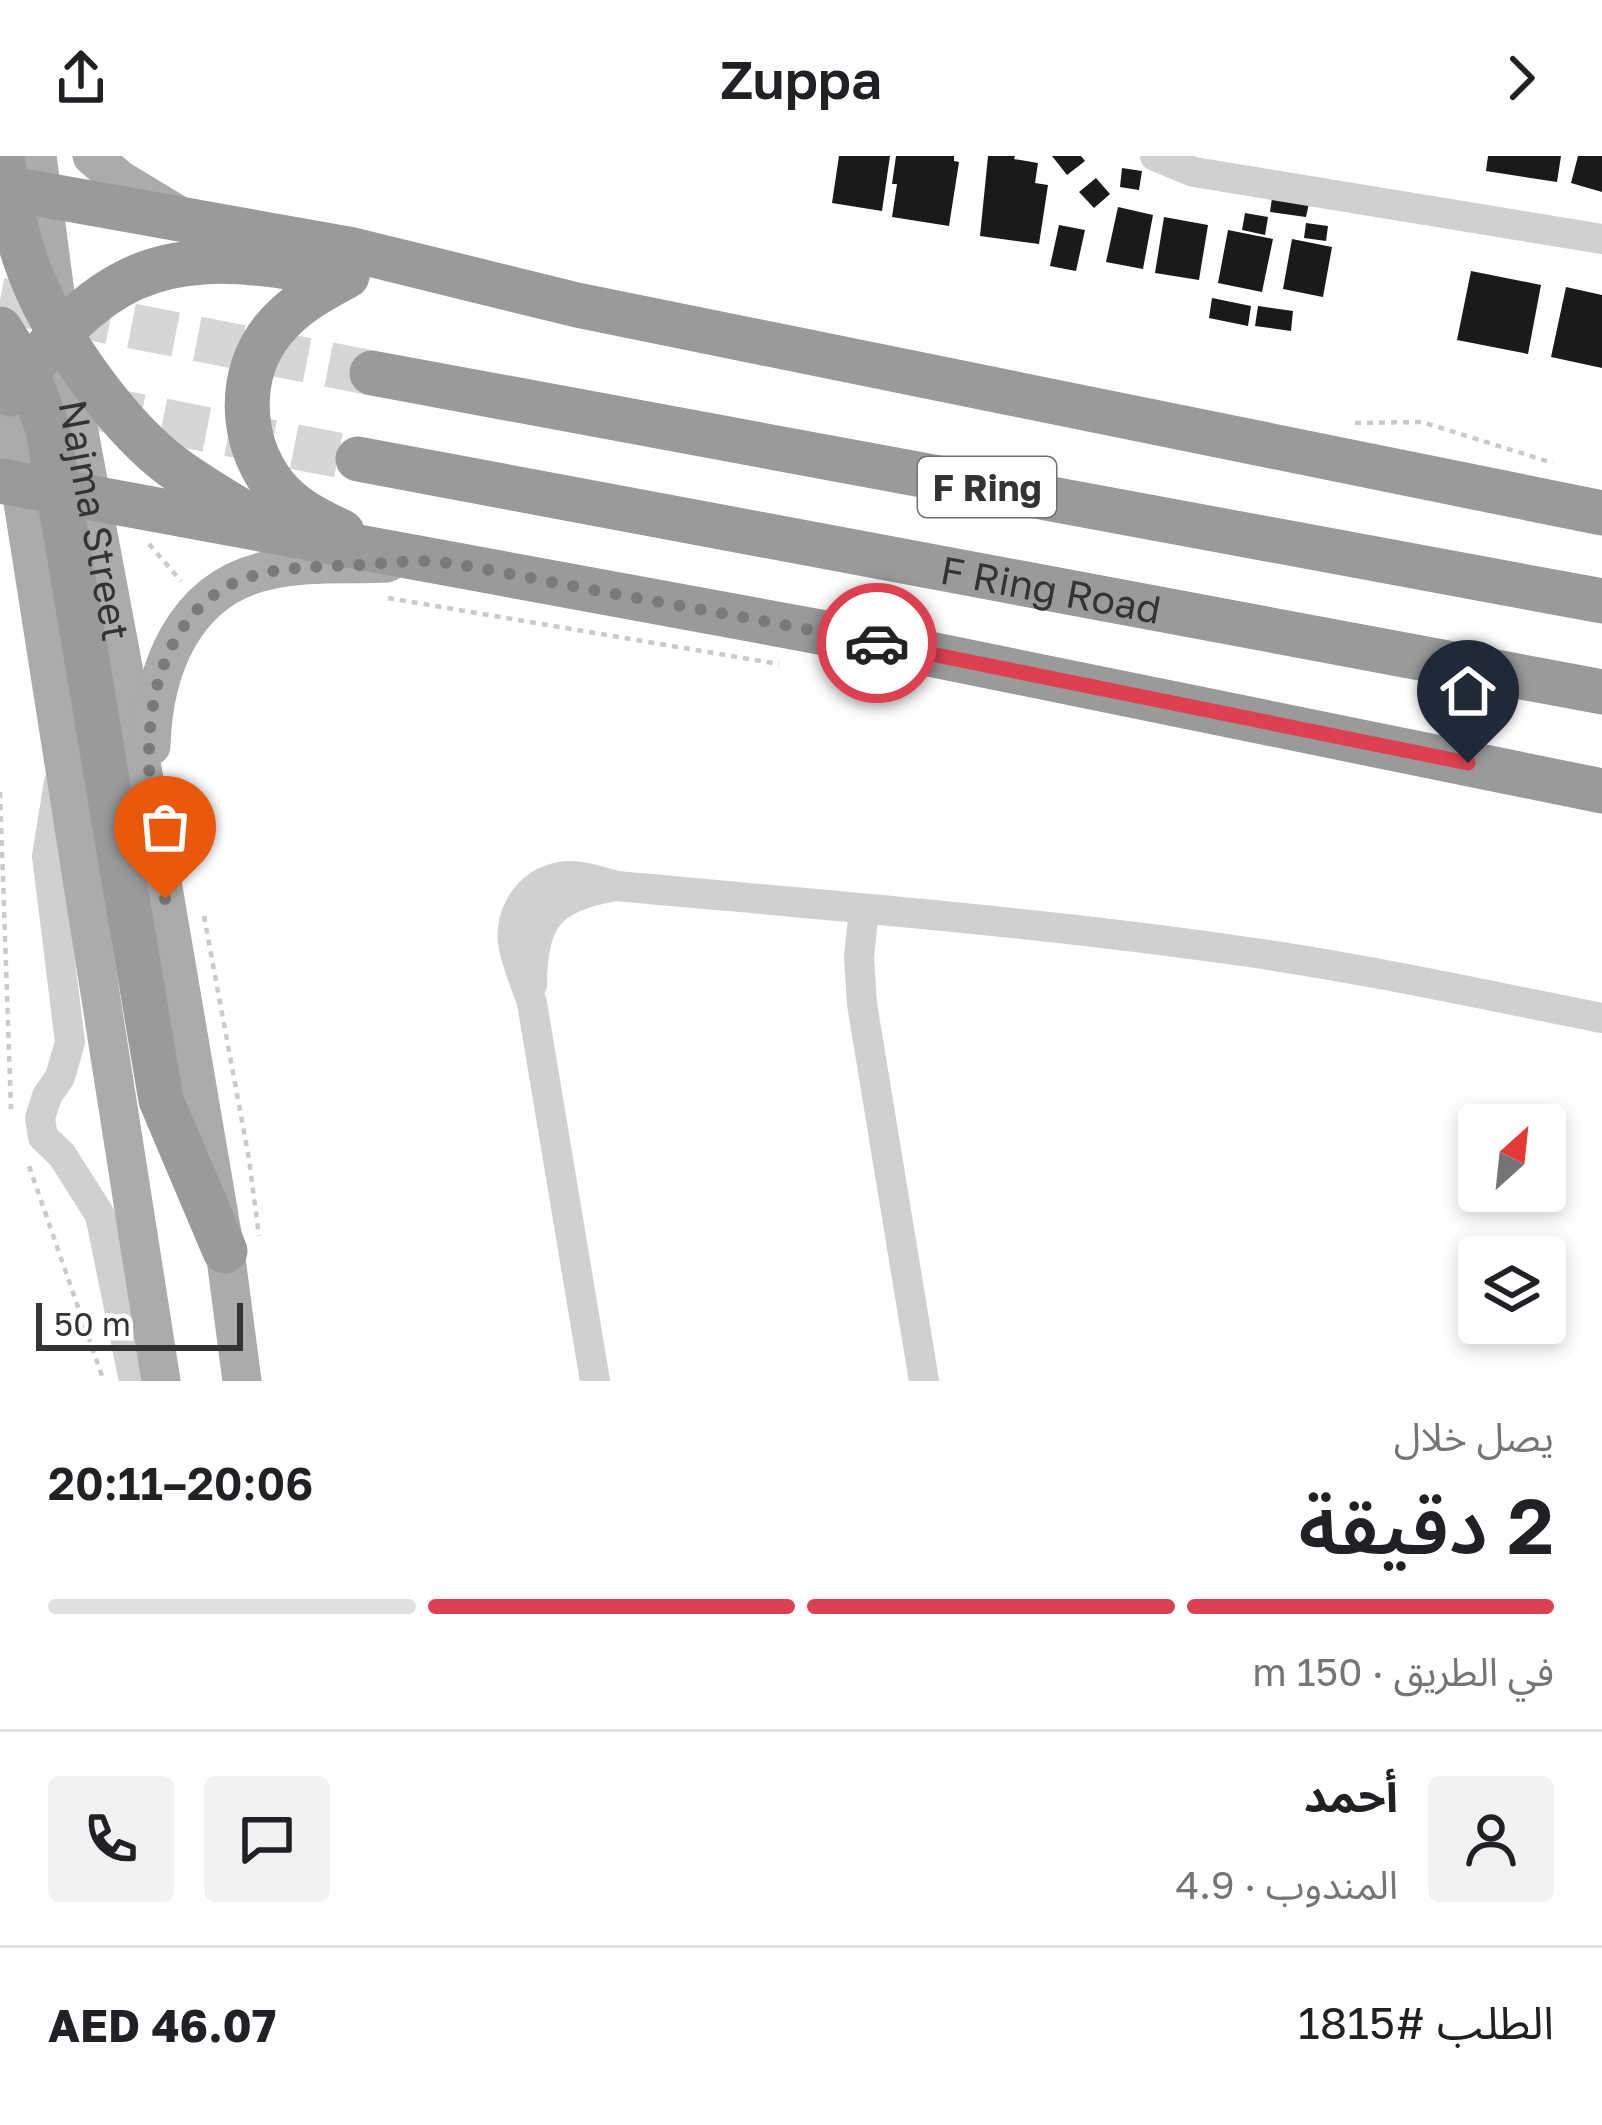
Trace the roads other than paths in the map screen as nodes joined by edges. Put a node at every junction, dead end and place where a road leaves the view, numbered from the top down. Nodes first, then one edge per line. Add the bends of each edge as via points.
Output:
1 (92, 156) edge
2 (1155, 156) edge
3 (18, 176) edge
4 (182, 217) junction
5 (1602, 239) edge
6 (40, 266) junction
7 (347, 276) junction
8 (577, 305) junction
9 (0, 318) edge
10 (0, 328) edge
11 (60, 331) junction
12 (372, 373) tunnel mouth
13 (11, 374) edge
14 (358, 459) tunnel mouth
15 (43, 488) edge
16 (1602, 513) edge
17 (272, 529) junction
18 (371, 547) junction
19 (0, 555) edge
20 (434, 561) junction
21 (1602, 602) edge
22 (46, 646) junction
23 (1602, 692) edge
24 (1199, 707) junction
25 (64, 752) junction
26 (1602, 762) edge
27 (1602, 791) edge
28 (150, 812) junction
29 (864, 909) junction
30 (1602, 1018) edge
31 (243, 1249) junction
32 (134, 1381) edge
33 (161, 1381) edge
34 (242, 1381) edge
35 (596, 1381) edge
36 (924, 1381) edge

1 - 4 main road
2 - 5 street via 1194,172
3 - 4 highway
3 - 6 highway via 18,241
4 - 8 highway
6 - 9 highway
6 - 11 highway
7 - 8 highway
7 - 11 highway via 261,262 168,266 129,278
7 - 18 highway via 312,294 270,333 253,363 248,425 275,486 304,514
8 - 16 highway
10 - 13 highway
11 - 13 highway
11 - 15 main road, Najma Street
11 - 17 highway via 125,422 163,459
12 - 21 highway, F Ring
13 - 15 highway via 48,429
14 - 23 highway, F Ring Road / F Ring
15 - 17 highway
15 - 22 main road, Najma Street
15 - 28 main road, Najma Street
15 - 31 highway via 160,1100
17 - 18 highway
18 - 20 highway
19 - 22 main road
20 - 24 highway
20 - 28 main road via 261,571 201,605 176,638 155,698
22 - 25 main road, Najma Street
24 - 26 highway
24 - 27 highway
25 - 32 street via 47,856 70,1042 40,1118 43,1137 100,1215
25 - 33 main road, Najma Street
28 - 31 main road, Najma Street
29 - 30 street via 1238,950
29 - 35 street via 617,886 580,892 544,921 532,950 532,1003
29 - 36 street via 862,1004
31 - 34 main road, Najma Street

